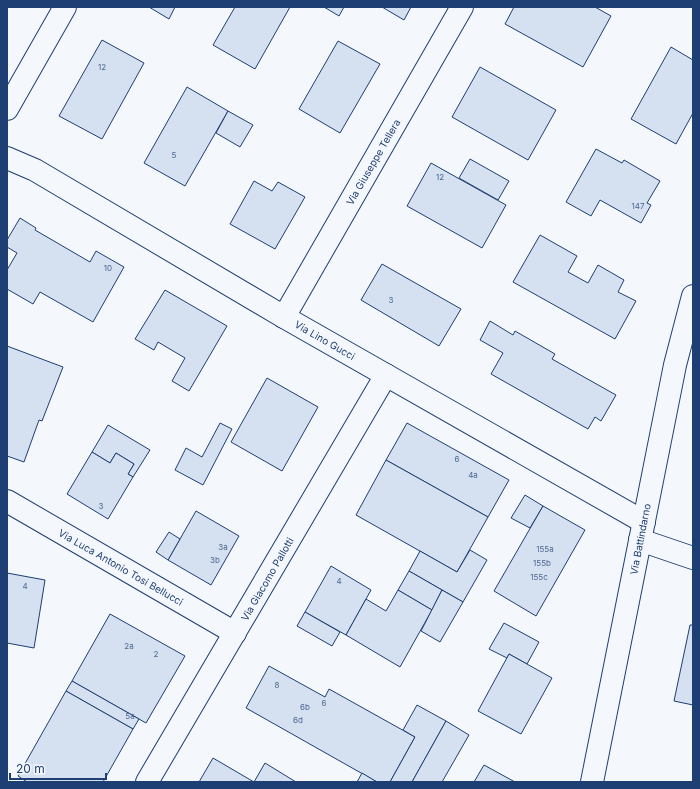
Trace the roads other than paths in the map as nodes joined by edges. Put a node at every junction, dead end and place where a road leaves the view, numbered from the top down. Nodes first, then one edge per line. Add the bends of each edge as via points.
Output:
1 (65, 7) edge
2 (462, 7) edge
3 (7, 109) edge
4 (7, 158) edge
5 (693, 296) edge
6 (284, 317) junction
7 (386, 375) junction
8 (7, 501) edge
9 (642, 531) junction
10 (693, 558) edge
11 (235, 633) junction
12 (146, 782) edge
13 (592, 782) edge

1 - 3 street
2 - 6 street, Via Giuseppe Tellera
4 - 6 street, Via Lino Gucci via 35,170
5 - 9 street, Via Battindarno via 675,366
6 - 7 street, Via Lino Gucci
7 - 9 street, Via Lino Gucci
7 - 11 street, Via Giacomo Pallotti
8 - 11 street, Via Luca Antonio Tosi Bellucci
9 - 10 street, Via Lino Gucci
9 - 13 street, Via Battindarno
11 - 12 street, Via Giacomo Pallotti

